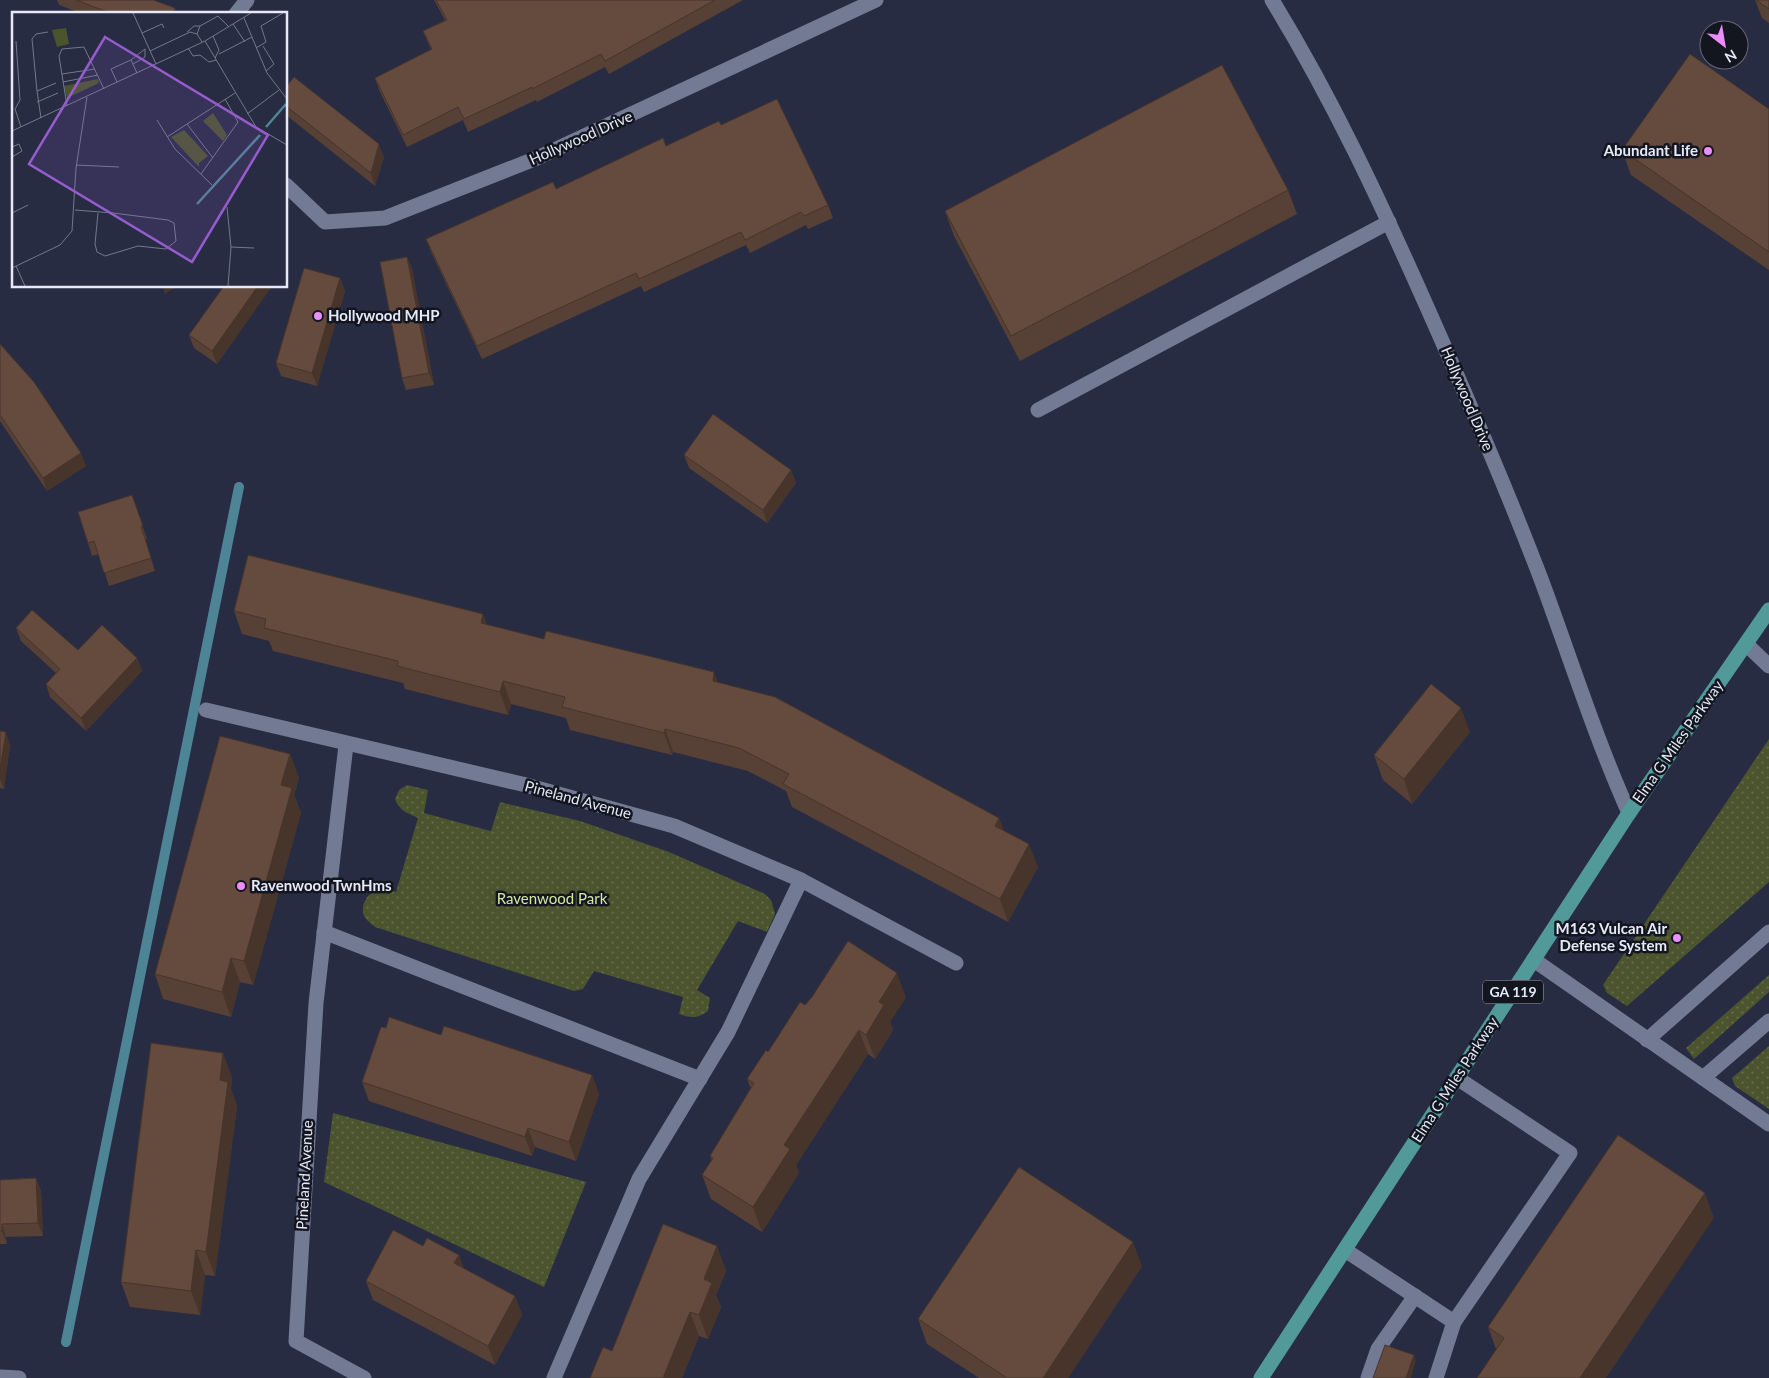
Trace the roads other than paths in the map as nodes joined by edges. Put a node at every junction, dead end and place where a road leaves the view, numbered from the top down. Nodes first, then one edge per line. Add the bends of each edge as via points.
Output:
1 (247, 0) edge
2 (876, 0) edge
3 (1272, 0) edge
4 (238, 12) edge
5 (288, 187) edge
6 (1389, 222) junction
7 (1038, 410) dead end
8 (1769, 610) edge
9 (1746, 644) junction
10 (1769, 666) edge
11 (206, 710) dead end
12 (346, 745) junction
13 (1630, 813) junction
14 (801, 880) junction
15 (324, 932) junction
16 (1769, 932) edge
17 (1534, 960) junction
18 (956, 963) dead end
19 (1769, 1021) edge
20 (1647, 1040) junction
21 (1457, 1078) junction
22 (1703, 1078) junction
23 (700, 1079) junction
24 (1769, 1124) edge
25 (1344, 1250) junction
26 (1415, 1296) junction
27 (1454, 1322) junction
28 (0, 1377) edge
29 (18, 1378) edge
30 (364, 1378) edge
31 (554, 1378) edge
32 (1261, 1378) edge
33 (1368, 1378) edge
34 (1436, 1378) edge

1 - 4 street
2 - 5 street, Hollywood Drive via 537,158 385,218 325,222
3 - 6 street, Hollywood Drive via 1310,63
6 - 7 street
6 - 13 street, Hollywood Drive via 1481,429 1541,579 1609,767
8 - 9 main road, Elma G Miles Parkway / GA 119
9 - 10 street
9 - 13 main road, Elma G Miles Parkway / GA 119
11 - 12 street, Pineland Avenue
12 - 14 street, Pineland Avenue via 522,784 674,826
12 - 15 street, Pineland Avenue
13 - 17 main road, Elma G Miles Parkway / GA 119
14 - 18 street, Pineland Avenue
14 - 23 street via 728,1032
15 - 23 street
15 - 30 street, Pineland Avenue via 316,1004 296,1341
16 - 20 street
17 - 20 street
17 - 21 main road, Elma G Miles Parkway / GA 119
19 - 22 street
20 - 22 street
21 - 25 main road, Elma G Miles Parkway / GA 119
21 - 27 street via 1570,1153
22 - 24 street
23 - 31 street via 639,1179
25 - 26 street
25 - 32 main road, Elma G Miles Parkway / GA 119
26 - 27 street
26 - 33 street via 1378,1349
27 - 34 street
28 - 29 street

